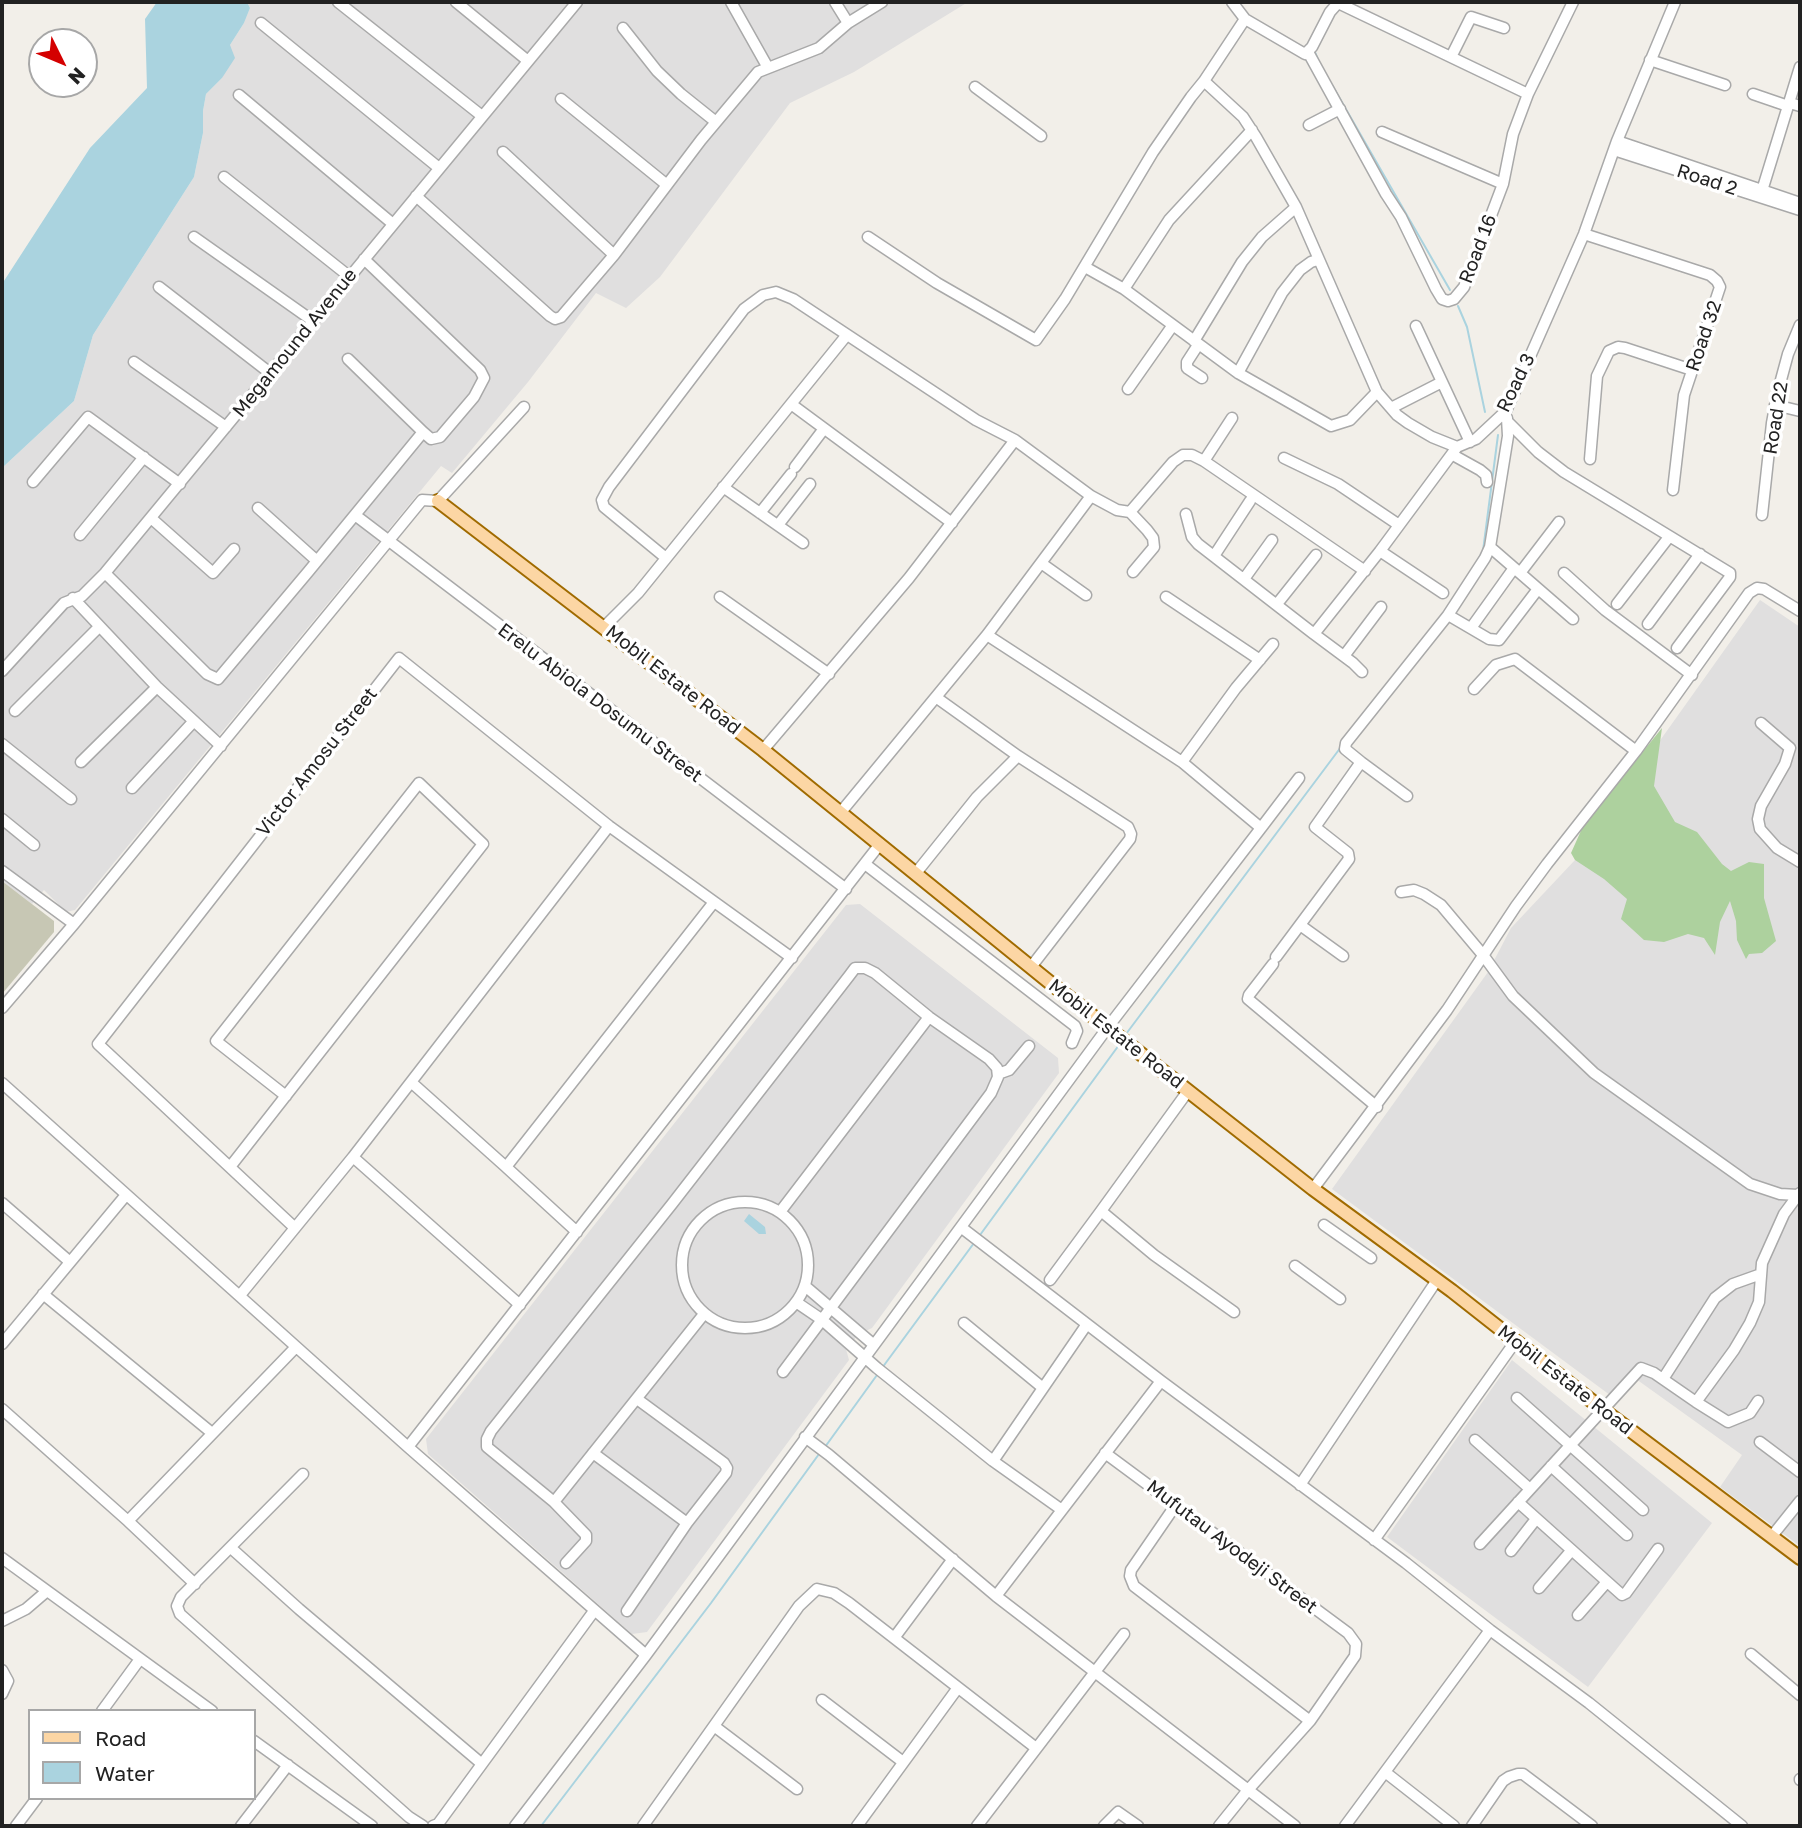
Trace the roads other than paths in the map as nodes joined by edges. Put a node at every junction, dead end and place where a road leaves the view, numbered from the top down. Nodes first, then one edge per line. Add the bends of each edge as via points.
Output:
1 (338, 2) edge
2 (359, 2) edge
3 (456, 2) edge
4 (577, 2) edge
5 (731, 2) edge
6 (835, 2) edge
7 (882, 2) edge
8 (1232, 2) edge
9 (1338, 2) edge
10 (1573, 2) edge
11 (1675, 2) edge
12 (352, 13) junction
13 (1245, 19) junction
14 (261, 23) dead end
15 (848, 23) junction
16 (623, 28) dead end
17 (1504, 28) dead end
18 (1308, 52) junction
19 (1451, 57) junction
20 (1650, 60) junction
21 (528, 61) junction
22 (767, 66) junction
23 (1800, 67) edge
24 (1205, 81) junction
25 (1726, 85) dead end
26 (975, 87) dead end
27 (1528, 94) junction
28 (1754, 94) dead end
29 (239, 95) dead end
30 (561, 99) dead end
31 (1789, 104) junction
32 (1800, 106) edge
33 (1339, 109) junction
34 (482, 116) junction
35 (716, 122) junction
36 (1309, 125) dead end
37 (1252, 130) junction
38 (1382, 132) dead end
39 (1041, 136) dead end
40 (1616, 145) junction
41 (503, 152) dead end
42 (439, 168) junction
43 (224, 177) dead end
44 (1503, 184) junction
45 (667, 185) junction
46 (1761, 194) junction
47 (416, 196) junction
48 (1800, 203) edge
49 (1296, 207) junction
50 (1800, 211) edge
51 (393, 223) junction
52 (1584, 234) junction
53 (194, 237) dead end
54 (868, 237) dead end
55 (614, 255) junction
56 (364, 259) junction
57 (1317, 260) junction
58 (1085, 267) junction
59 (350, 277) junction
60 (159, 287) dead end
61 (1124, 289) junction
62 (313, 321) junction
63 (1173, 325) junction
64 (1800, 325) edge
65 (1416, 326) dead end
66 (846, 336) junction
67 (1196, 343) junction
68 (348, 359) dead end
69 (134, 362) dead end
70 (1692, 370) junction
71 (270, 373) junction
72 (1238, 373) junction
73 (1202, 378) dead end
74 (1442, 382) junction
75 (1128, 389) dead end
76 (1377, 392) junction
77 (791, 404) junction
78 (1775, 405) junction
79 (524, 407) dead end
80 (1391, 408) junction
81 (1800, 411) edge
82 (1507, 416) junction
83 (1232, 418) dead end
84 (226, 427) junction
85 (823, 429) junction
86 (423, 432) junction
87 (1015, 440) junction
88 (1469, 442) junction
89 (1455, 451) junction
90 (144, 457) junction
91 (1284, 458) dead end
92 (1590, 459) dead end
93 (1204, 461) junction
94 (33, 482) dead end
95 (1487, 482) dead end
96 (180, 484) junction
97 (810, 484) dead end
98 (723, 487) junction
99 (1673, 490) dead end
100 (1091, 496) junction
101 (438, 501) junction
102 (1250, 501) dead end
103 (258, 508) dead end
104 (1130, 512) junction
105 (760, 513) junction
106 (1186, 514) dead end
107 (355, 515) junction
108 (1762, 515) dead end
109 (151, 518) junction
110 (1559, 522) dead end
111 (953, 523) junction
112 (778, 525) junction
113 (1399, 525) junction
114 (80, 535) dead end
115 (1669, 537) junction
116 (1272, 540) dead end
117 (389, 542) junction
118 (803, 543) dead end
119 (1490, 547) junction
120 (234, 549) dead end
121 (1380, 551) junction
122 (1700, 554) junction
123 (1316, 555) dead end
124 (1214, 556) junction
125 (666, 558) junction
126 (317, 561) junction
127 (1041, 563) junction
128 (1365, 570) junction
129 (1517, 571) junction
130 (1133, 572) dead end
131 (105, 573) junction
132 (1564, 573) dead end
133 (1244, 579) junction
134 (1538, 589) junction
135 (1443, 593) dead end
136 (1086, 595) dead end
137 (720, 597) dead end
138 (1166, 597) dead end
139 (73, 598) junction
140 (1277, 604) junction
141 (1617, 604) dead end
142 (1381, 607) dead end
143 (1800, 611) edge
144 (1447, 615) junction
145 (1573, 619) dead end
146 (1648, 624) dead end
147 (604, 626) junction
148 (99, 627) junction
149 (1471, 628) junction
150 (1314, 634) junction
151 (987, 635) junction
152 (1273, 644) dead end
153 (1677, 648) dead end
154 (1344, 656) junction
155 (1260, 660) junction
156 (2, 671) edge
157 (1362, 672) dead end
158 (829, 674) junction
159 (1692, 675) junction
160 (157, 687) junction
161 (1474, 689) dead end
162 (937, 698) junction
163 (15, 711) dead end
164 (194, 721) junction
165 (1761, 723) dead end
166 (2, 744) edge
167 (221, 746) junction
168 (764, 750) junction
169 (1636, 751) junction
170 (1018, 756) junction
171 (81, 762) dead end
172 (1182, 762) junction
173 (1361, 762) junction
174 (1299, 778) dead end
175 (132, 788) dead end
176 (1407, 796) dead end
177 (71, 799) dead end
178 (841, 812) junction
179 (2, 819) edge
180 (609, 826) junction
181 (1261, 828) junction
182 (880, 844) junction
183 (34, 845) dead end
184 (1800, 862) edge
185 (865, 864) junction
186 (2, 871) edge
187 (916, 873) junction
188 (846, 890) junction
189 (1401, 892) dead end
190 (714, 902) junction
191 (74, 925) junction
192 (1300, 925) junction
193 (1483, 955) junction
194 (1343, 956) dead end
195 (792, 958) junction
196 (1031, 967) junction
197 (2, 1008) edge
198 (929, 1017) junction
199 (1113, 1031) junction
200 (1072, 1043) dead end
201 (1029, 1046) dead end
202 (998, 1074) junction
203 (411, 1082) junction
204 (2, 1083) edge
205 (1188, 1091) junction
206 (286, 1096) junction
207 (1377, 1107) junction
208 (353, 1157) junction
209 (230, 1167) junction
210 (506, 1167) junction
211 (1313, 1189) junction
212 (1799, 1194) edge
213 (126, 1195) junction
214 (2, 1203) edge
215 (1101, 1211) junction
216 (780, 1212) junction
217 (1324, 1225) dead end
218 (295, 1228) junction
219 (962, 1228) junction
220 (577, 1232) junction
221 (1371, 1258) dead end
222 (70, 1262) junction
223 (1295, 1266) dead end
224 (1762, 1274) junction
225 (1050, 1280) dead end
226 (1437, 1280) junction
227 (804, 1286) junction
228 (43, 1293) junction
229 (241, 1294) junction
230 (1340, 1299) dead end
231 (796, 1302) junction
232 (520, 1305) junction
233 (829, 1309) junction
234 (1234, 1312) dead end
235 (704, 1314) junction
236 (821, 1319) junction
237 (964, 1323) dead end
238 (1087, 1324) junction
239 (1515, 1342) junction
240 (2, 1344) edge
241 (874, 1345) junction
242 (296, 1348) junction
243 (864, 1358) junction
244 (783, 1372) dead end
245 (1663, 1379) junction
246 (1161, 1381) junction
247 (1043, 1388) junction
248 (1517, 1398) dead end
249 (637, 1399) junction
250 (1758, 1401) dead end
251 (1696, 1402) junction
252 (2, 1409) edge
253 (1602, 1409) junction
254 (212, 1433) junction
255 (805, 1437) junction
256 (1475, 1440) dead end
257 (1760, 1442) dead end
258 (1569, 1446) junction
259 (408, 1447) junction
260 (1105, 1453) junction
261 (593, 1454) junction
262 (993, 1461) junction
263 (1551, 1466) junction
264 (1798, 1466) edge
265 (303, 1475) dead end
266 (1300, 1485) junction
267 (1530, 1489) junction
268 (1800, 1501) edge
269 (554, 1502) junction
270 (1518, 1503) junction
271 (1175, 1506) junction
272 (1062, 1510) junction
273 (1643, 1510) dead end
274 (1536, 1518) junction
275 (128, 1521) junction
276 (687, 1522) junction
277 (1627, 1535) dead end
278 (1772, 1536) junction
279 (1374, 1540) junction
280 (1480, 1544) dead end
281 (231, 1548) junction
282 (1658, 1549) dead end
283 (1571, 1550) junction
284 (1511, 1551) dead end
285 (2, 1558) edge
286 (1800, 1558) edge
287 (953, 1559) junction
288 (566, 1563) dead end
289 (1606, 1583) junction
290 (195, 1584) junction
291 (1539, 1588) dead end
292 (47, 1591) junction
293 (996, 1596) junction
294 (594, 1611) junction
295 (627, 1611) dead end
296 (1578, 1615) dead end
297 (2, 1621) edge
298 (1490, 1630) junction
299 (1124, 1634) dead end
300 (894, 1638) junction
301 (1751, 1654) dead end
302 (646, 1655) junction
303 (139, 1659) junction
304 (2, 1670) edge
305 (1094, 1671) junction
306 (957, 1689) junction
307 (2, 1694) edge
308 (1800, 1695) edge
309 (822, 1700) dead end
310 (103, 1709) edge
311 (209, 1709) edge
312 (1310, 1721) junction
313 (714, 1726) junction
314 (256, 1742) edge
315 (1036, 1748) junction
316 (903, 1762) junction
317 (482, 1764) junction
318 (288, 1765) junction
319 (1385, 1772) junction
320 (797, 1789) dead end
321 (1248, 1790) junction
322 (36, 1800) edge
323 (19, 1823) edge
324 (32, 1826) edge
325 (241, 1826) edge
326 (372, 1826) edge
327 (423, 1826) edge
328 (433, 1826) edge
329 (515, 1826) edge
330 (643, 1826) edge
331 (857, 1826) edge
332 (977, 1826) edge
333 (1104, 1826) edge
334 (1138, 1826) edge
335 (1219, 1826) edge
336 (1295, 1826) edge
337 (1345, 1826) edge
338 (1454, 1826) edge
339 (1472, 1826) edge
340 (1592, 1826) edge
341 (1742, 1826) edge

1 - 12 street
2 - 12 street
3 - 21 street
4 - 21 street, Megamound Avenue
5 - 22 street
6 - 15 street
7 - 15 street
8 - 13 street
9 - 18 street
9 - 19 street
10 - 27 street, Road 16
11 - 20 street, Road 3
12 - 34 street
13 - 18 street via 1298,51
13 - 24 street
14 - 42 street
15 - 22 street via 819,48
16 - 35 street via 657,71
17 - 19 street via 1471,16
18 - 33 street, Road 16
19 - 27 street
20 - 25 street
20 - 40 street, Road 3
21 - 34 street, Megamound Avenue
22 - 35 street
23 - 31 street
24 - 37 street
24 - 58 street via 1153,152
26 - 39 street
27 - 44 street, Road 16 via 1513,134
28 - 31 street
29 - 51 street
30 - 45 street
31 - 32 street
31 - 46 street
33 - 36 street
33 - 44 street, Road 16 via 1442,299 1454,299 1464,287
34 - 42 street, Megamound Avenue
35 - 45 street
37 - 49 street
37 - 61 street via 1169,220
38 - 44 street
40 - 46 street, Road 2
40 - 52 street, Road 3
41 - 55 street
42 - 47 street, Megamound Avenue
43 - 59 street
45 - 55 street
46 - 48 street, Road 2
46 - 50 street, Road 2
47 - 51 street, Megamound Avenue
47 - 55 street via 555,319 567,313
49 - 57 street
49 - 67 street via 1242,262
51 - 56 street, Megamound Avenue
52 - 70 street, Road 32 via 1717,281 1717,299
52 - 82 street, Road 3
53 - 62 street
54 - 58 street via 1036,340
56 - 59 street, Megamound Avenue
56 - 86 street via 480,370 484,379 440,437 431,439
57 - 72 street via 1300,270 1282,293
57 - 76 street
58 - 61 street
59 - 62 street, Megamound Avenue
60 - 71 street
61 - 63 street
62 - 71 street, Megamound Avenue
63 - 67 street
63 - 75 street
64 - 78 street, Road 22
65 - 74 street
66 - 77 street
66 - 87 street
66 - 125 street via 776,292 744,309 602,500 604,507
67 - 72 street
67 - 73 street via 1187,368
68 - 86 street
69 - 84 street
70 - 92 street via 1625,348 1609,352 1597,376
70 - 99 street, Road 32 via 1680,418
71 - 84 street, Megamound Avenue
72 - 76 street via 1331,426 1350,421
74 - 80 street
74 - 88 street
76 - 80 street
77 - 85 street
77 - 98 street
78 - 81 street
78 - 108 street, Road 22
79 - 101 street
80 - 89 street
82 - 88 street, Road 3
82 - 115 street via 1550,463
82 - 119 street via 1507,446
83 - 93 street
84 - 96 street, Megamound Avenue
85 - 105 street
85 - 111 street
86 - 107 street
87 - 100 street
87 - 111 street
88 - 89 street, Road 3
89 - 95 street via 1486,475
89 - 113 street
90 - 94 street via 88,417
90 - 96 street
90 - 114 street
91 - 113 street via 1338,484
93 - 104 street via 1183,455
93 - 128 street
96 - 109 street, Megamound Avenue
97 - 112 street
98 - 105 street
98 - 125 street
100 - 104 street
100 - 127 street
101 - 117 street via 422,500
101 - 147 main road, Mobil Estate Road
102 - 124 street
103 - 126 street
104 - 130 street via 1153,538 1154,547
105 - 112 street
106 - 124 street via 1192,537
107 - 117 street, Erelu Abiola Dosumu Street
107 - 126 street
109 - 120 street via 213,573
109 - 131 street, Megamound Avenue
110 - 129 street
111 - 158 street
112 - 118 street
113 - 121 street
115 - 122 street
115 - 141 street
116 - 133 street
117 - 167 street
117 - 188 street, Erelu Abiola Dosumu Street
119 - 129 street
119 - 144 street
121 - 128 street
121 - 135 street
122 - 146 street
122 - 153 street via 1727,569 1730,577
123 - 140 street
124 - 133 street
125 - 147 street
126 - 131 street via 214,679
127 - 136 street
127 - 151 street
128 - 150 street
129 - 134 street
129 - 149 street
131 - 139 street, Megamound Avenue via 82,596
132 - 159 street
133 - 140 street
134 - 145 street
134 - 149 street via 1499,640
137 - 158 street
138 - 155 street
139 - 148 street
139 - 156 street, Megamound Avenue
140 - 150 street
142 - 154 street
143 - 159 street via 1757,588
144 - 149 street
144 - 173 street via 1346,743 1345,749
147 - 168 main road, Mobil Estate Road
148 - 160 street
148 - 163 street
150 - 154 street
151 - 162 street
151 - 172 street
152 - 155 street
154 - 157 street
155 - 172 street
158 - 168 street
159 - 169 street
160 - 164 street
160 - 171 street
161 - 169 street via 1496,665 1515,659
162 - 170 street
162 - 178 street
164 - 167 street
164 - 175 street
165 - 184 street via 1790,748 1761,806 1760,828 1777,848
166 - 177 street
167 - 191 street
168 - 178 main road, Mobil Estate Road
169 - 193 street
170 - 187 street via 977,797
170 - 196 street via 1128,827 1131,834
172 - 181 street
173 - 176 street
173 - 192 street via 1315,824 1349,859
174 - 181 street
178 - 182 main road, Mobil Estate Road
179 - 183 street
180 - 190 street, Victor Amosu Street
180 - 203 street
180 - 209 street, Victor Amosu Street via 398,659 98,1044
181 - 199 street
182 - 185 street
182 - 187 main road, Mobil Estate Road
185 - 188 street
185 - 200 street via 1075,1026
186 - 191 street
187 - 196 main road, Mobil Estate Road
188 - 195 street
189 - 193 street via 1414,890 1441,905
190 - 195 street, Victor Amosu Street
190 - 210 street
191 - 197 street
192 - 194 street
192 - 207 street via 1248,999
193 - 207 street
193 - 212 street via 1513,996 1594,1073 1750,1184 1780,1194
195 - 220 street
196 - 199 main road, Mobil Estate Road
198 - 202 street via 989,1059
198 - 216 street
198 - 269 street via 875,972 855,968 491,1431 487,1447
199 - 205 main road, Mobil Estate Road
199 - 219 street
201 - 202 street via 1009,1070
202 - 233 street via 991,1093
203 - 208 street
203 - 210 street
204 - 213 street
205 - 211 main road, Mobil Estate Road
205 - 215 street
206 - 206 street via 483,844 419,783 216,1041
206 - 209 street
207 - 211 street
208 - 218 street
208 - 232 street
209 - 218 street, Victor Amosu Street
210 - 220 street
211 - 226 main road, Mobil Estate Road
212 - 224 street via 1771,1241
213 - 222 street
213 - 229 street
214 - 222 street
215 - 225 street
215 - 234 street
216 - 227 street via 804,1241 808,1260
216 - 235 street via 760,1203 738,1202 717,1208 693,1229 681,1258 682,1279 690,1299
217 - 221 street
218 - 229 street
219 - 238 street
219 - 241 street
220 - 232 street
222 - 228 street
223 - 230 street
224 - 245 street via 1733,1284 1715,1298
224 - 251 street via 1759,1302 1750,1323
226 - 239 main road, Mobil Estate Road
226 - 266 street
227 - 231 street
227 - 233 street
228 - 240 street
228 - 254 street
229 - 242 street
231 - 235 street via 777,1320 759,1327 740,1329
231 - 236 street
232 - 259 street
233 - 236 street
233 - 241 street
235 - 249 street
236 - 243 street
236 - 244 street
237 - 247 street
238 - 246 street
238 - 247 street
239 - 253 main road, Mobil Estate Road
239 - 279 street
241 - 243 street
242 - 254 street
242 - 259 street
243 - 255 street
243 - 262 street
245 - 251 street
245 - 253 street via 1641,1368
246 - 260 street
246 - 266 street
247 - 262 street
248 - 258 street
249 - 261 street
249 - 276 street via 727,1468
250 - 251 street via 1745,1416 1728,1422
252 - 275 street
253 - 258 street
253 - 278 main road, Mobil Estate Road
254 - 275 street
255 - 287 street
255 - 302 street
256 - 267 street
257 - 264 street
258 - 263 street
258 - 273 street
259 - 294 street
260 - 271 street, Mufutau Ayodeji Street
260 - 272 street
261 - 269 street
261 - 276 street
262 - 272 street
263 - 267 street
263 - 277 street
265 - 281 street
266 - 279 street
267 - 270 street
268 - 278 street
269 - 288 street via 586,1535
270 - 274 street
270 - 280 street
271 - 312 street via 1131,1570 1134,1586
271 - 312 street, Mufutau Ayodeji Street via 1348,1633 1356,1644 1355,1656
272 - 293 street
274 - 283 street
274 - 284 street
275 - 290 street
276 - 295 street
278 - 286 main road, Mobil Estate Road
279 - 298 street
281 - 290 street
281 - 317 street
282 - 289 street via 1626,1593 1622,1595
283 - 289 street
283 - 291 street
285 - 292 street
287 - 293 street
287 - 300 street
289 - 296 street
290 - 327 street via 181,1597 180,1614
292 - 297 street
292 - 303 street
293 - 305 street
294 - 302 street
294 - 317 street
298 - 319 street
298 - 341 street
299 - 305 street
300 - 306 street
300 - 313 street via 834,1593 817,1590 799,1606
301 - 308 street
302 - 329 street
303 - 310 street
303 - 311 street
304 - 307 street via 8,1681
305 - 315 street
305 - 321 street
306 - 315 street
306 - 316 street
309 - 316 street
312 - 321 street
313 - 320 street
313 - 330 street
314 - 318 street
315 - 332 street
316 - 331 street
317 - 328 street
318 - 325 street
318 - 326 street
319 - 337 street
319 - 338 street
321 - 335 street
321 - 336 street
322 - 323 street
323 - 324 street
333 - 334 street via 1118,1812
339 - 340 street via 1503,1781 1514,1774 1523,1774

